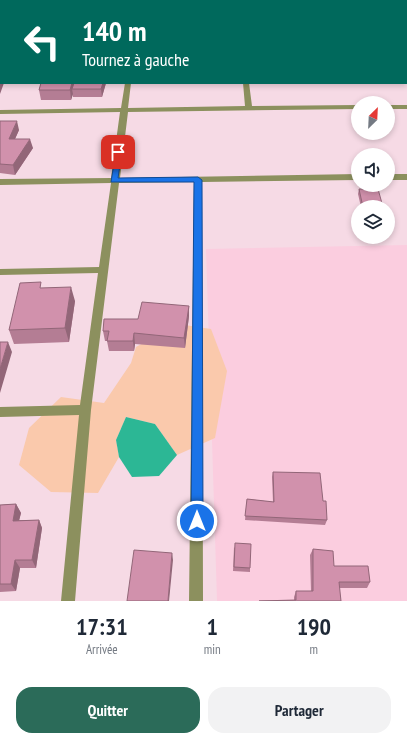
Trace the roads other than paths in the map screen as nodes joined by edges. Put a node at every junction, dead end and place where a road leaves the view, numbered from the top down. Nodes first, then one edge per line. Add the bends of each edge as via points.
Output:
1 (128, 84) edge
2 (246, 84) edge
3 (395, 107) edge
4 (407, 107) edge
5 (351, 108) edge
6 (249, 109) junction
7 (125, 110) junction
8 (0, 112) edge
9 (351, 177) edge
10 (395, 177) edge
11 (407, 177) edge
12 (198, 180) junction
13 (114, 181) junction
14 (0, 182) edge
15 (103, 270) junction
16 (0, 272) edge
17 (85, 410) junction
18 (0, 412) edge
19 (68, 601) edge
20 (196, 601) edge

1 - 7 street
2 - 6 street
3 - 4 street
5 - 6 street
6 - 7 street
7 - 8 street
7 - 13 street
9 - 12 street
10 - 11 street
12 - 13 street
12 - 20 street
13 - 14 street
13 - 15 street
15 - 16 street
15 - 17 street
17 - 18 street
17 - 19 street

